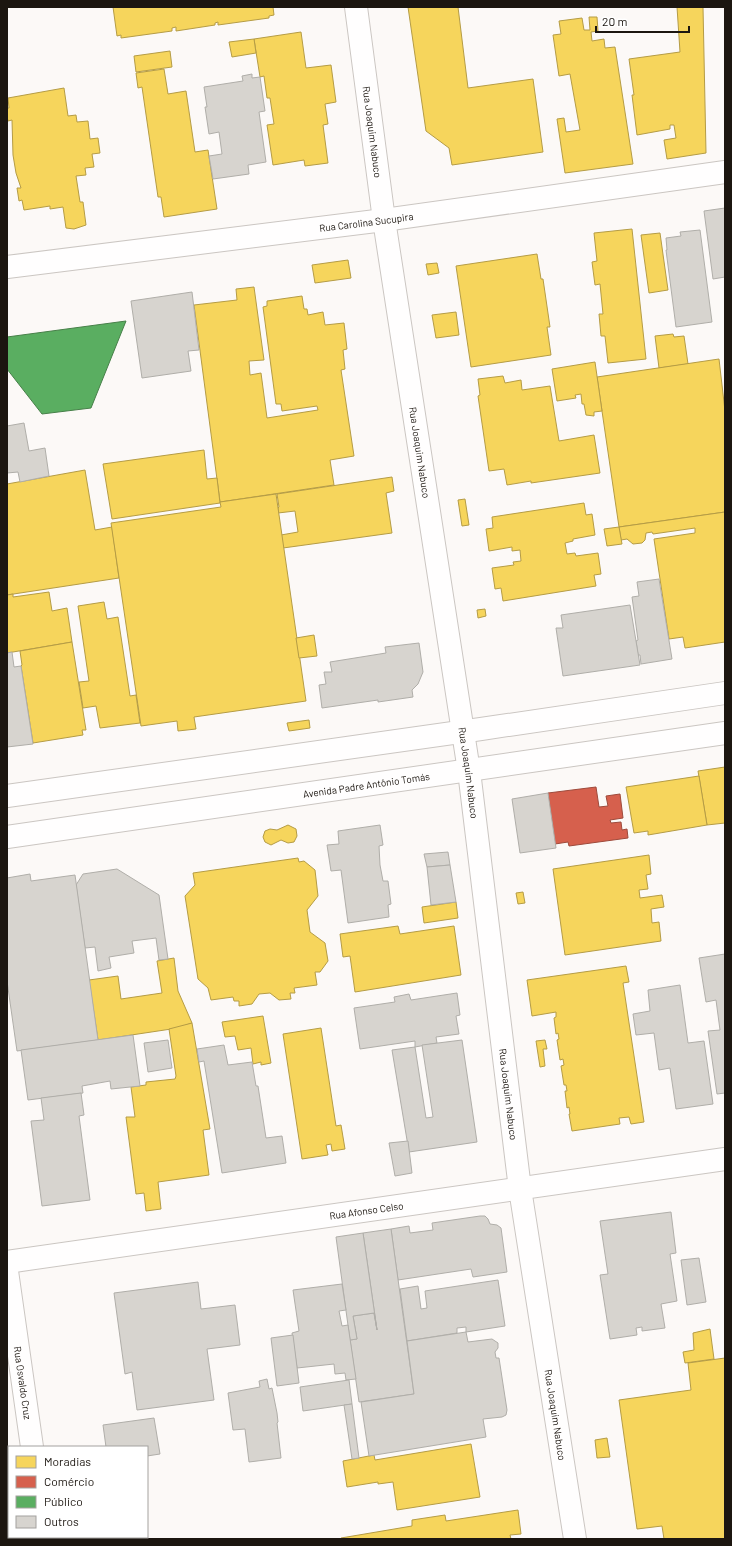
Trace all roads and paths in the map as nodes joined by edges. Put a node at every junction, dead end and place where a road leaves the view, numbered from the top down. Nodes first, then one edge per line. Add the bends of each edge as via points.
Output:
1 (356, 7) edge
2 (725, 172) edge
3 (384, 220) junction
4 (7, 267) edge
5 (725, 693) edge
6 (463, 731) junction
7 (725, 733) edge
8 (469, 771) junction
9 (7, 796) edge
10 (7, 837) edge
11 (725, 1159) edge
12 (520, 1189) junction
13 (7, 1262) edge
14 (7, 1270) edge
15 (32, 1446) edge
16 (575, 1539) edge

1 - 3 street, Rua Joaquim Nabuco
2 - 3 street, Rua Carolina Sucupira
3 - 4 street, Rua Carolina Sucupira
3 - 6 street, Rua Joaquim Nabuco
5 - 6 street
6 - 8 street, Rua Joaquim Nabuco
6 - 9 street
7 - 8 street, Avenida Padre Antônio Tomás
8 - 10 street, Avenida Padre Antônio Tomás
8 - 12 street, Rua Joaquim Nabuco
11 - 12 street, Rua Afonso Celso
12 - 13 street, Rua Afonso Celso
12 - 16 street, Rua Joaquim Nabuco
14 - 15 street, Rua Osvaldo Cruz

